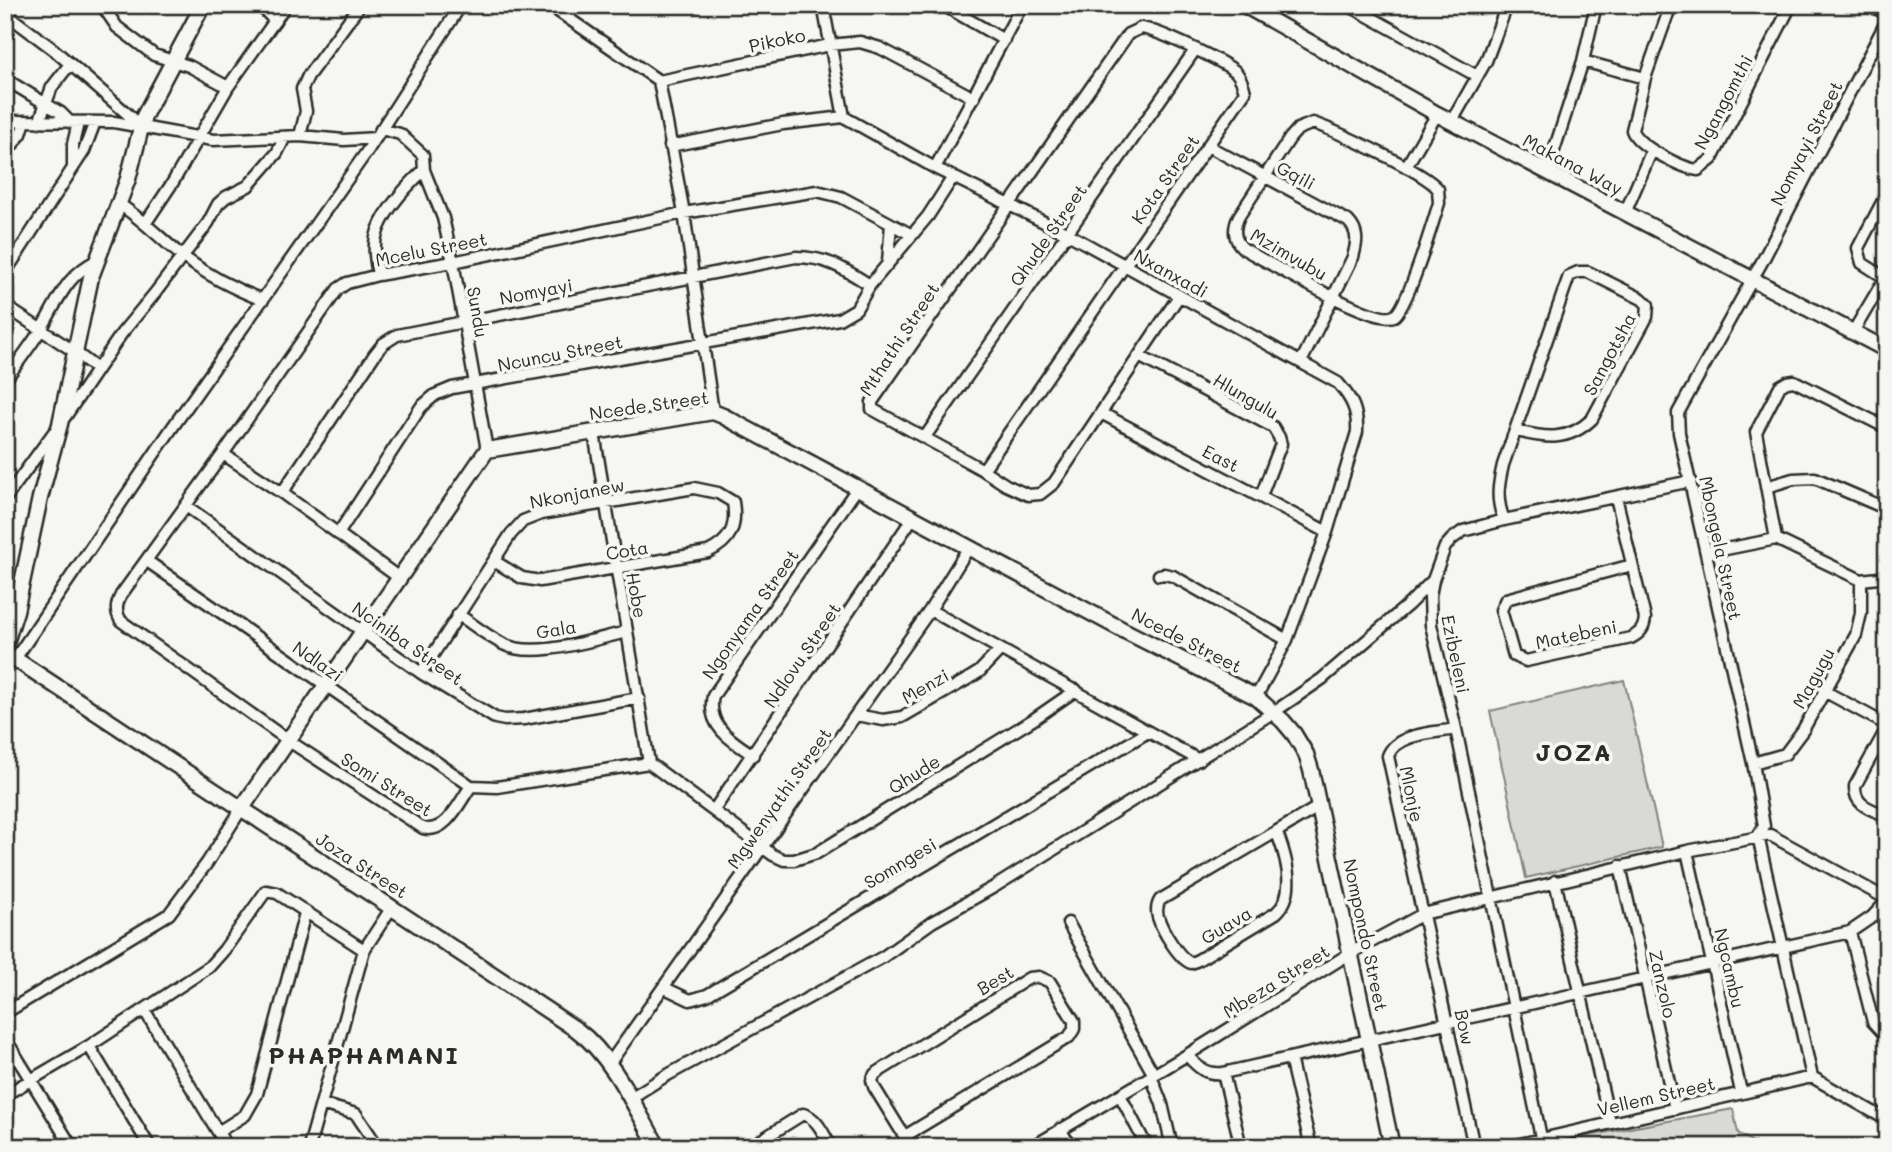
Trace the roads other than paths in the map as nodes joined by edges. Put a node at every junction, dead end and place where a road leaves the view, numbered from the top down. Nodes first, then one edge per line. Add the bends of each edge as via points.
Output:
1 (102, 5) edge
2 (260, 5) edge
3 (286, 5) edge
4 (360, 5) edge
5 (461, 5) edge
6 (549, 5) edge
7 (675, 5) edge
8 (696, 5) edge
9 (823, 5) edge
10 (943, 5) edge
11 (1022, 5) edge
12 (1244, 5) edge
13 (1507, 5) edge
14 (1596, 5) edge
15 (1671, 5) edge
16 (1791, 5) edge
17 (1870, 5) edge
18 (1353, 6) edge
19 (198, 7) edge
20 (5, 13) edge
21 (1887, 14) edge
22 (1887, 20) edge
23 (275, 21) junction
24 (1128, 34) joint
25 (1004, 40) junction
26 (830, 45) junction
27 (1195, 50) junction
28 (172, 61) junction
29 (1583, 61) junction
30 (70, 64) junction
31 (1477, 76) junction
32 (1645, 78) junction
33 (5, 79) edge
34 (659, 81) junction
35 (228, 87) junction
36 (974, 98) junction
37 (46, 104) junction
38 (1437, 114) junction
39 (844, 117) junction
40 (5, 121) edge
41 (25, 121) junction
42 (1452, 121) junction
43 (39, 122) junction
44 (95, 122) junction
45 (75, 123) junction
46 (141, 126) junction
47 (379, 133) junction
48 (300, 136) junction
49 (200, 137) junction
50 (285, 137) junction
51 (1208, 145) junction
52 (670, 146) junction
53 (1653, 150) junction
54 (5, 154) edge
55 (1406, 167) junction
56 (73, 168) junction
57 (935, 168) junction
58 (424, 170) junction
59 (1547, 172) junction
60 (953, 177) junction
61 (1266, 177) junction
62 (1887, 193) edge
63 (120, 204) junction
64 (1010, 204) junction
65 (684, 213) junction
66 (1625, 213) junction
67 (145, 224) junction
68 (891, 224) junction
69 (1068, 234) junction
70 (912, 235) junction
71 (183, 257) junction
72 (98, 260) junction
73 (453, 262) junction
74 (888, 262) junction
75 (1124, 266) junction
76 (5, 273) edge
77 (378, 275) junction
78 (693, 276) junction
79 (1886, 278) edge
80 (1752, 280) junction
81 (870, 285) junction
82 (1179, 296) junction
83 (1334, 298) junction
84 (264, 300) junction
85 (5, 306) edge
86 (464, 321) junction
87 (40, 331) junction
88 (1853, 332) junction
89 (702, 342) junction
90 (1887, 350) edge
91 (75, 352) junction
92 (1139, 356) junction
93 (1301, 362) junction
94 (97, 369) junction
95 (5, 380) edge
96 (476, 384) junction
97 (713, 412) junction
98 (1101, 413) junction
99 (60, 424) junction
100 (1887, 428) edge
101 (1516, 431) junction
102 (594, 432) junction
103 (925, 437) junction
104 (487, 450) junction
105 (223, 454) junction
106 (983, 470) junction
107 (1691, 481) junction
108 (858, 487) junction
109 (1766, 487) junction
110 (282, 493) junction
111 (1261, 496) junction
112 (1616, 497) junction
113 (5, 499) edge
114 (733, 502) joint
115 (605, 504) junction
116 (186, 506) junction
117 (1887, 509) edge
118 (914, 516) junction
119 (1504, 520) junction
120 (1327, 532) junction
121 (338, 534) junction
122 (1776, 539) junction
123 (969, 547) junction
124 (1706, 553) junction
125 (147, 561) junction
126 (494, 561) junction
127 (1632, 565) junction
128 (616, 568) junction
129 (1159, 575) dead end
130 (1887, 577) edge
131 (398, 578) junction
132 (1433, 580) junction
133 (1861, 580) junction
134 (930, 610) junction
135 (458, 614) junction
136 (118, 615) joint
137 (362, 631) junction
138 (627, 632) junction
139 (1287, 639) junction
140 (5, 646) edge
141 (999, 651) junction
142 (10, 658) edge
143 (421, 673) junction
144 (327, 686) junction
145 (1076, 690) junction
146 (1824, 691) junction
147 (1256, 697) junction
148 (639, 698) junction
149 (1274, 712) junction
150 (856, 715) junction
151 (1887, 726) edge
152 (1456, 729) junction
153 (1148, 732) junction
154 (1294, 734) joint
155 (289, 741) junction
156 (753, 755) junction
157 (1199, 760) junction
158 (649, 763) junction
159 (1753, 763) junction
160 (471, 786) junction
161 (1318, 807) junction
162 (242, 808) junction
163 (714, 810) junction
164 (1887, 816) edge
165 (1277, 832) junction
166 (1758, 836) junction
167 (763, 848) junction
168 (1687, 850) junction
169 (1620, 866) junction
170 (1555, 881) junction
171 (1490, 896) junction
172 (1887, 900) edge
173 (392, 907) junction
174 (305, 913) junction
175 (1423, 914) junction
176 (1068, 923) dead end
177 (1850, 932) junction
178 (1781, 946) junction
179 (364, 950) junction
180 (1349, 954) junction
181 (1712, 962) junction
182 (1645, 978) junction
183 (665, 988) junction
184 (1580, 992) junction
185 (1514, 1008) junction
186 (145, 1011) junction
187 (5, 1013) edge
188 (1449, 1023) junction
189 (1887, 1037) edge
190 (5, 1038) edge
191 (1369, 1040) junction
192 (89, 1046) junction
193 (1187, 1055) junction
194 (1290, 1058) junction
195 (609, 1064) junction
196 (1223, 1073) junction
197 (1153, 1075) junction
198 (1812, 1077) junction
199 (32, 1079) junction
200 (1741, 1092) junction
201 (5, 1095) edge
202 (1120, 1095) junction
203 (629, 1099) junction
204 (321, 1104) junction
205 (1675, 1109) junction
206 (1887, 1120) edge
207 (1610, 1123) junction
208 (1060, 1129) junction
209 (218, 1132) junction
210 (905, 1136) junction
211 (1542, 1143) edge
212 (753, 1146) edge
213 (72, 1147) edge
214 (150, 1147) edge
215 (227, 1147) edge
216 (309, 1147) edge
217 (378, 1147) edge
218 (658, 1147) edge
219 (831, 1147) edge
220 (911, 1147) edge
221 (1032, 1147) edge
222 (1071, 1147) edge
223 (1147, 1147) edge
224 (1172, 1147) edge
225 (1241, 1147) edge
226 (1311, 1147) edge
227 (1392, 1147) edge
228 (1474, 1147) edge
229 (1507, 1147) edge

1 - 28 street via 117,27 139,45
2 - 23 street
3 - 23 street
4 - 48 street via 307,76 302,89 306,120
5 - 47 street
6 - 34 street
7 - 8 street
9 - 26 street
10 - 25 street
11 - 25 street
12 - 38 street, Makana Way
13 - 31 street
14 - 29 street
15 - 32 street, Ngangomthi
16 - 53 street, Ngangomthi via 1712,159 1693,170
17 - 21 street
18 - 31 street
19 - 28 street
20 - 30 street
22 - 80 street, Nomyayi Street
23 - 35 street
24 - 27 street, Kota Street via 1147,29
24 - 64 street, Mthathi Street
25 - 36 street
26 - 34 street, Pikoko
26 - 36 street, Pikoko via 868,43
26 - 39 street
27 - 51 street, Kota Street via 1233,70 1245,92
27 - 69 street, Qhude Street
28 - 35 street
28 - 46 street
29 - 32 street
29 - 59 street
30 - 37 street via 52,87
30 - 46 street
31 - 42 street
32 - 53 street, Ngangomthi via 1632,130 1637,140
33 - 37 street
34 - 52 street
35 - 49 street
36 - 57 street
37 - 43 street
37 - 45 street
38 - 42 street, Makana Way
38 - 55 street
39 - 52 street
39 - 57 street, Nxanxadi
40 - 41 street
41 - 43 street
41 - 54 street
42 - 59 street, Makana Way
43 - 45 street
44 - 45 street
44 - 46 street
44 - 56 street
45 - 56 street
46 - 49 street
46 - 63 street
47 - 48 street via 344,140
47 - 58 street, Sundu via 400,134 423,155
47 - 84 street
48 - 50 street
49 - 50 street
49 - 67 street
50 - 71 street via 248,186 218,204
51 - 61 street, Gqili
51 - 75 street, Kota Street
52 - 65 street
53 - 66 street
55 - 61 street, Mzimvubu via 1313,123 1298,130
55 - 83 street, Mzimvubu via 1435,185 1440,199 1401,307 1396,315 1384,318
56 - 76 street
57 - 60 street, Nxanxadi
58 - 73 street, Sundu via 443,218
58 - 77 street via 379,226 374,249
59 - 66 street, Makana Way
60 - 64 street, Nxanxadi
60 - 70 street
61 - 83 street, Gqili via 1353,226 1357,242
61 - 83 street, Mzimvubu via 1236,223 1237,243
62 - 79 street via 1858,248 1862,263
63 - 67 street
63 - 72 street
64 - 69 street, Nxanxadi
64 - 103 street, Mthathi Street via 872,401 876,412
65 - 68 street, Mcelu Street via 822,191
65 - 73 street, Mcelu Street
65 - 78 street
66 - 80 street, Makana Way
67 - 71 street
68 - 70 street, Mcelu Street
68 - 74 street
69 - 75 street, Nxanxadi
69 - 103 street, Qhude Street
70 - 74 street
71 - 84 street via 237,290
71 - 94 street
72 - 87 street via 81,268 65,287
72 - 91 street
73 - 77 street, Mcelu Street
73 - 86 street, Sundu
74 - 81 street
75 - 82 street, Nxanxadi
75 - 106 street, Kota Street
77 - 105 street, Mcelu Street via 338,289
78 - 81 street, Nomyayi via 815,257
78 - 86 street, Nomyayi
78 - 89 street
79 - 88 street
80 - 88 street, Makana Way
80 - 107 street, Mbongela Street via 1678,413
81 - 89 street, Ncuncu Street via 856,309 828,322
82 - 92 street, Mthathi Street
82 - 93 street, Nxanxadi
83 - 93 street
84 - 142 street
85 - 87 street
86 - 96 street, Sundu
86 - 110 street, Nomyayi via 397,335 383,344
87 - 91 street
87 - 95 street
88 - 90 street, Makana Way
89 - 96 street, Ncuncu Street
89 - 97 street
91 - 94 street
91 - 99 street
92 - 98 street, Mthathi Street
92 - 111 street, Hlungulu via 1273,427 1281,444
93 - 120 street, Nxanxadi via 1338,383 1350,396 1357,418 1357,432
94 - 99 street
96 - 104 street, Sundu
96 - 121 street, Ncuncu Street via 442,391 416,414
97 - 102 street, Ncede Street
97 - 108 street, Ncede Street
98 - 106 street, Mthathi Street via 1054,483 1040,494 1028,495
98 - 111 street, East
99 - 113 street
99 - 140 street
100 - 109 street via 1787,382 1776,393 1756,432
101 - 101 street, Sangotsha via 1569,276 1588,272 1642,299 1648,305 1647,317 1592,419 1567,435 1544,438
101 - 119 street, Sangotsha via 1497,491
102 - 104 street, Ncede Street
102 - 115 street, Hobe
103 - 106 street, Mthathi Street
104 - 131 street
105 - 110 street
105 - 116 street, Mcelu Street
107 - 112 street, Ezibeleni
107 - 124 street, Mbongela Street
108 - 118 street, Ncede Street
108 - 156 street, Ngonyama Street via 713,696 711,710 718,727
109 - 117 street via 1815,478
109 - 122 street
110 - 121 street
111 - 120 street, East
112 - 119 street, Ezibeleni
112 - 127 street, Matebeni
114 - 115 street, Nkonjanew via 694,488
114 - 128 street, Cota via 733,528 719,547
115 - 126 street, Nkonjanew via 523,521
115 - 128 street, Hobe
116 - 125 street, Mcelu Street
116 - 137 street, Nciniba Street
118 - 123 street, Ncede Street
118 - 156 street, Ndlovu Street
119 - 132 street, Ezibeleni via 1452,538
120 - 139 street, Nxanxadi
121 - 131 street
122 - 124 street
122 - 133 street
123 - 134 street, Mgwenyathi Street
123 - 147 street, Ncede Street
124 - 159 street, Mbongela Street
125 - 136 street, Mcelu Street via 121,595
125 - 144 street, Ndlazi
126 - 128 street, Cota via 530,581
126 - 135 street, Nkonjanew
127 - 127 street, Matebeni via 1645,618 1639,633 1525,661 1514,656 1501,610 1506,598
128 - 138 street, Hobe
129 - 139 street via 1173,576
130 - 133 street
131 - 137 street
132 - 149 street via 1322,679
132 - 152 street, Ezibeleni via 1431,625
133 - 146 street, Magugu via 1860,624
134 - 141 street
134 - 150 street, Mgwenyathi Street
135 - 138 street, Gala via 504,645 524,649
135 - 143 street, Nkonjanew
136 - 155 street, Somi Street
137 - 143 street, Nciniba Street
137 - 144 street
138 - 148 street, Hobe
139 - 147 street, Nxanxadi
141 - 145 street
141 - 150 street, Menzi via 966,680 902,717 883,720
142 - 162 street, Joza Street
143 - 148 street, Nciniba Street via 500,720
144 - 155 street
144 - 160 street, Ndlazi
145 - 153 street
145 - 167 street, Qhude via 817,853 784,860
146 - 151 street
146 - 159 street, Magugu via 1792,747 1785,754
147 - 149 street, Ncede Street
148 - 158 street, Hobe
149 - 154 street, Ncede Street
149 - 157 street
150 - 167 street, Mgwenyathi Street
151 - 164 street via 1855,794 1862,805
152 - 171 street, Ezibeleni
152 - 175 street, Mlonje via 1396,743 1388,756
153 - 157 street
153 - 183 street, Somngesi via 707,995 690,1000
154 - 161 street, Nompondo Street via 1306,754
155 - 160 street, Somi Street via 429,830 447,819
155 - 162 street
156 - 163 street, Ndlovu Street
157 - 203 street via 921,929 883,957
158 - 160 street via 497,788
158 - 163 street
159 - 166 street, Mbongela Street via 1764,827
161 - 165 street, Guava
161 - 180 street, Nompondo Street
162 - 173 street, Joza Street
162 - 187 street via 169,914
163 - 167 street
165 - 165 street, Guava via 1160,900 1157,917 1183,960 1198,960 1286,904 1287,867
166 - 168 street, Mbeza Street
166 - 172 street via 1770,835
166 - 178 street, Mbongela Street
167 - 183 street, Mgwenyathi Street
168 - 169 street, Mbeza Street
168 - 181 street, Ngcambu
169 - 170 street, Mbeza Street
169 - 182 street, Zanzolo
170 - 171 street, Mbeza Street
170 - 184 street
171 - 175 street, Mbeza Street
171 - 185 street, Ezibeleni
172 - 177 street
173 - 179 street
173 - 195 street, Joza Street via 577,1030
174 - 179 street
174 - 186 street via 277,893 266,891 217,959
174 - 209 street via 257,1094 245,1115
175 - 180 street, Mbeza Street
175 - 188 street, Bow
176 - 197 street
177 - 178 street
177 - 189 street via 1873,1022
178 - 181 street
178 - 198 street, Mbongela Street
179 - 204 street
180 - 191 street, Nompondo Street
180 - 193 street, Mbeza Street
181 - 182 street
181 - 200 street, Ngcambu
182 - 184 street
182 - 205 street, Zanzolo
183 - 195 street, Mgwenyathi Street
184 - 185 street
184 - 207 street
185 - 188 street
185 - 211 street, Ezibeleni
186 - 192 street
186 - 209 street
188 - 191 street
188 - 228 street, Bow
190 - 199 street
191 - 194 street
191 - 227 street, Nompondo Street
192 - 199 street
192 - 214 street
193 - 196 street via 1208,1073
193 - 197 street, Mbeza Street
194 - 196 street
194 - 226 street
195 - 203 street, Joza Street
196 - 225 street
197 - 202 street, Mbeza Street
197 - 224 street
198 - 200 street, Vellem Street
198 - 206 street
199 - 201 street
199 - 213 street
200 - 205 street, Vellem Street
202 - 208 street, Mbeza Street
202 - 223 street
203 - 218 street, Joza Street
204 - 216 street
204 - 217 street via 356,1114
205 - 207 street, Vellem Street
207 - 211 street, Vellem Street
208 - 221 street, Mbeza Street
208 - 222 street
209 - 215 street
210 - 210 street, Best via 874,1087 875,1074 1029,978 1050,982 1074,1021 1069,1037
210 - 220 street, Best
211 - 229 street, Vellem Street
212 - 219 street via 807,1114

